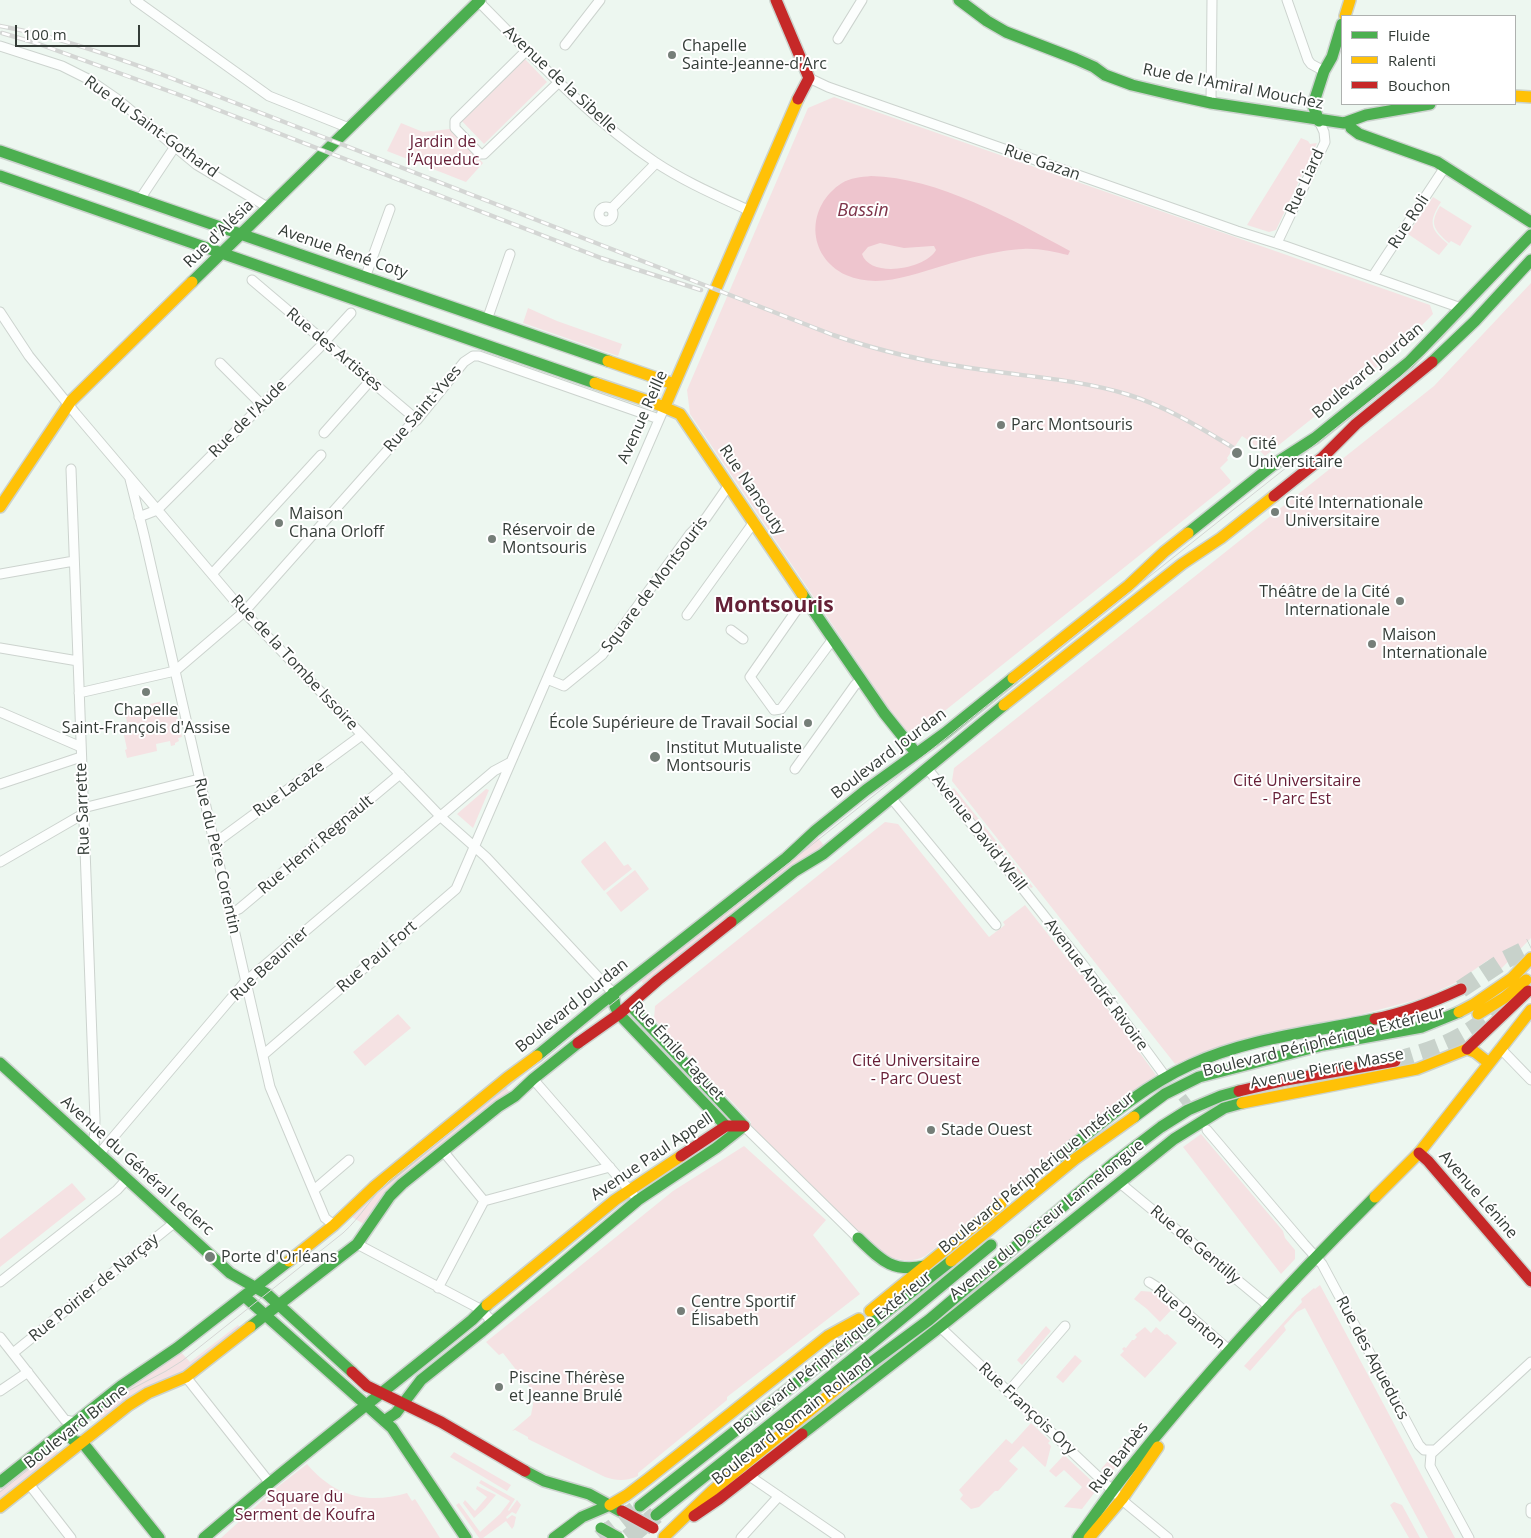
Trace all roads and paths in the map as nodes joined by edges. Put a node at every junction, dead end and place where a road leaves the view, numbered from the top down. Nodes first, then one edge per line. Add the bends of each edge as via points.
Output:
1 (135, 0) edge
2 (600, 0) edge
3 (776, 0) edge
4 (862, 0) edge
5 (959, 0) edge
6 (1212, 0) edge
7 (1287, 0) edge
8 (1350, 0) edge
9 (480, 1) edge
10 (1345, 15) edge
11 (1341, 27) edge
12 (838, 39) dead end
13 (565, 45) dead end
14 (0, 46) edge
15 (527, 50) junction
16 (1324, 71) junction
17 (809, 78) junction
18 (559, 82) junction
19 (1516, 96) edge
20 (1531, 97) edge
21 (1212, 103) junction
22 (1424, 105) edge
23 (1319, 121) junction
24 (1350, 122) junction
25 (349, 128) junction
26 (174, 148) junction
27 (0, 151) edge
28 (656, 163) junction
29 (1445, 167) junction
30 (0, 176) edge
31 (140, 200) junction
32 (269, 208) junction
33 (611, 208) dead end
34 (390, 209) dead end
35 (750, 211) junction
36 (1531, 222) edge
37 (242, 234) junction
38 (1531, 235) edge
39 (1277, 243) junction
40 (223, 252) junction
41 (510, 254) dead end
42 (1531, 260) edge
43 (1373, 276) junction
44 (365, 278) junction
45 (252, 280) dead end
46 (1461, 308) junction
47 (0, 312) edge
48 (351, 313) dead end
49 (486, 320) junction
50 (324, 343) junction
51 (220, 363) dead end
52 (370, 381) junction
53 (674, 384) junction
54 (68, 405) junction
55 (262, 405) junction
56 (664, 406) junction
57 (659, 419) junction
58 (417, 420) junction
59 (324, 433) dead end
60 (321, 455) dead end
61 (71, 469) dead end
62 (129, 476) junction
63 (729, 485) junction
64 (0, 508) edge
65 (156, 510) junction
66 (139, 517) junction
67 (754, 522) junction
68 (74, 561) junction
69 (0, 574) edge
70 (212, 574) junction
71 (806, 598) junction
72 (244, 612) junction
73 (687, 615) dead end
74 (731, 630) dead end
75 (743, 639) dead end
76 (833, 639) junction
77 (0, 648) edge
78 (78, 661) junction
79 (175, 671) junction
80 (547, 679) junction
81 (861, 680) junction
82 (79, 693) junction
83 (0, 712) edge
84 (362, 735) junction
85 (81, 747) junction
86 (916, 753) junction
87 (81, 757) junction
88 (509, 763) junction
89 (927, 768) junction
90 (795, 769) dead end
91 (400, 774) junction
92 (199, 779) junction
93 (0, 784) edge
94 (892, 799) junction
95 (83, 811) junction
96 (441, 816) junction
97 (215, 843) junction
98 (474, 847) junction
99 (0, 862) edge
100 (1030, 898) joint
101 (230, 913) junction
102 (996, 925) dead end
103 (1531, 958) edge
104 (1531, 974) edge
105 (245, 982) junction
106 (1531, 988) edge
107 (1461, 989) tunnel mouth
108 (613, 993) junction
109 (630, 1005) junction
110 (1531, 1010) edge
111 (620, 1014) junction
112 (1370, 1048) dead end
113 (1500, 1048) junction
114 (1466, 1049) junction
115 (263, 1055) junction
116 (1324, 1057) dead end
117 (1395, 1061) tunnel mouth
118 (0, 1063) edge
119 (1489, 1063) junction
120 (1162, 1072) dead end
121 (533, 1079) junction
122 (1531, 1080) edge
123 (726, 1126) junction
124 (744, 1126) junction
125 (1207, 1130) dead end
126 (1174, 1139) joint
127 (443, 1151) junction
128 (96, 1152) junction
129 (1419, 1153) junction
130 (349, 1160) dead end
131 (1050, 1164) dead end
132 (610, 1167) junction
133 (127, 1179) junction
134 (1068, 1180) dead end
135 (1120, 1183) junction
136 (629, 1189) junction
137 (314, 1190) junction
138 (1012, 1196) dead end
139 (638, 1200) junction
140 (484, 1201) junction
141 (174, 1223) junction
142 (334, 1225) junction
143 (1034, 1232) junction
144 (858, 1238) joint
145 (997, 1239) dead end
146 (357, 1244) junction
147 (1315, 1257) junction
148 (928, 1265) junction
149 (1531, 1281) edge
150 (0, 1282) edge
151 (1149, 1282) dead end
152 (256, 1286) junction
153 (438, 1288) junction
154 (244, 1296) junction
155 (1270, 1307) junction
156 (272, 1310) junction
157 (482, 1310) junction
158 (859, 1319) junction
159 (492, 1322) junction
160 (1064, 1326) dead end
161 (940, 1327) junction
162 (0, 1336) edge
163 (870, 1345) junction
164 (1230, 1351) junction
165 (13, 1353) junction
166 (1531, 1362) edge
167 (28, 1372) junction
168 (186, 1377) junction
169 (0, 1391) edge
170 (1008, 1392) junction
171 (382, 1393) junction
172 (782, 1394) junction
173 (1188, 1400) junction
174 (404, 1404) junction
175 (367, 1406) junction
176 (384, 1421) junction
177 (75, 1422) junction
178 (65, 1430) junction
179 (82, 1442) junction
180 (1434, 1450) junction
181 (748, 1475) junction
182 (0, 1482) edge
183 (269, 1482) junction
184 (29, 1484) junction
185 (1113, 1490) junction
186 (779, 1496) junction
187 (1122, 1499) junction
188 (610, 1505) junction
189 (640, 1506) tunnel mouth
190 (0, 1507) edge
191 (1531, 1508) edge
192 (1531, 1513) edge
193 (656, 1514) tunnel mouth
194 (582, 1517) junction
195 (71, 1538) edge
196 (159, 1538) edge
197 (204, 1538) edge
198 (466, 1538) edge
199 (554, 1538) edge
200 (618, 1538) edge
201 (664, 1538) edge
202 (741, 1538) edge
203 (840, 1538) edge
204 (1078, 1538) edge
205 (1089, 1538) edge
206 (1168, 1538) edge
207 (1470, 1538) edge

1 - 25 street via 269,96
2 - 13 street
3 - 17 main road
4 - 12 street
5 - 21 main road, Rue de l'Amiral Mouchez via 1006,32 1094,67 1105,75 1132,85
6 - 21 street
7 - 16 street via 1308,60
8 - 10 main road
9 - 15 street, Avenue de la Sibelle
9 - 25 main road, Rue d'Alésia
11 - 16 main road
14 - 26 street, Rue du Saint-Gothard via 62,66 88,80 117,99
15 - 18 street, Avenue de la Sibelle
15 - 18 street via 455,121 455,128 473,148 483,155
16 - 23 main road via 1313,105
17 - 35 main road, Avenue Reille
17 - 39 street, Rue Gazan
18 - 28 street, Avenue de la Sibelle via 592,114
19 - 20 main road
21 - 23 main road, Rue de l'Amiral Mouchez
22 - 24 main road, Rue de l'Amiral Mouchez via 1366,115
23 - 24 main road, Rue de l'Amiral Mouchez
23 - 39 street, Rue Liard via 1324,142
24 - 29 main road via 1351,128 1359,134
25 - 32 main road, Rue d'Alésia
26 - 31 street
26 - 32 street, Rue du Saint-Gothard
27 - 31 main road, Avenue René Coty
28 - 33 street
28 - 35 street, Avenue de la Sibelle
29 - 36 main road
29 - 43 street, Rue Roli
30 - 40 main road
31 - 37 main road, Avenue René Coty
32 - 37 main road, Rue d'Alésia
34 - 44 street
35 - 53 main road, Avenue Reille
37 - 40 main road, Rue d'Alésia
37 - 44 main road, Avenue René Coty
38 - 46 main road, Boulevard Jourdan
39 - 43 street, Rue Gazan
40 - 54 main road, Rue d'Alésia
40 - 56 main road
41 - 49 street
42 - 89 main road, Boulevard Jourdan via 1421,374 1356,424 1322,457 1221,538 1175,569
43 - 46 street, Rue Gazan
44 - 49 main road, Avenue René Coty
45 - 50 street, Rue des Artistes
46 - 86 main road, Boulevard Jourdan via 1409,362 1315,438 1273,465 1167,550 1128,586
47 - 54 street, Rue de la Tombe Issoire via 29,356
48 - 50 street, Rue de l'Aude
49 - 53 main road, Avenue René Coty
50 - 52 street, Rue des Artistes
50 - 55 street, Rue de l'Aude
51 - 55 street
52 - 58 street, Rue des Artistes
52 - 59 street
53 - 56 main road, Avenue Reille
54 - 62 street, Rue de la Tombe Issoire
54 - 64 main road, Rue d'Alésia
55 - 65 street, Rue de l'Aude
56 - 57 street, Avenue Reille
56 - 63 main road, Rue Nansouty via 680,414
57 - 58 street, Rue Saint-Yves via 474,356 464,362
57 - 80 street, Avenue Reille
58 - 72 street, Rue Saint-Yves
60 - 70 street
61 - 68 street, Rue Sarrette
62 - 65 street, Rue de la Tombe Issoire
62 - 66 street, Rue du Père Corentin
63 - 67 main road, Rue Nansouty
63 - 80 street, Square de Montsouris via 602,655 564,686
65 - 66 street, Rue de l'Aude
65 - 70 street, Rue de la Tombe Issoire
66 - 79 street, Rue du Père Corentin
67 - 71 main road, Rue Nansouty
67 - 73 street
68 - 69 street
68 - 78 street, Rue Sarrette
70 - 72 street, Rue de la Tombe Issoire
71 - 76 main road, Rue Nansouty
71 - 76 street via 750,677 774,710 781,709
72 - 79 street, Rue Saint-Yves
72 - 84 street, Rue de la Tombe Issoire
74 - 75 street
76 - 81 main road, Rue Nansouty
77 - 78 street
78 - 82 street, Rue Sarrette
79 - 82 street
79 - 92 street, Rue du Père Corentin
80 - 88 street, Avenue Reille
81 - 86 main road, Rue Nansouty
81 - 90 street
82 - 85 street, Rue Sarrette
83 - 85 street
84 - 91 street, Rue de la Tombe Issoire
84 - 97 street, Rue Lacaze
85 - 87 street, Rue Sarrette
86 - 108 main road, Boulevard Jourdan
87 - 93 street
87 - 95 street, Rue Sarrette
88 - 96 street, Rue Beaunier via 494,771
88 - 98 street, Avenue Reille
89 - 94 main road, Boulevard Jourdan
89 - 100 street, Avenue David Weill
91 - 96 street, Rue de la Tombe Issoire
91 - 101 street, Rue Henri Regnault via 238,910
92 - 95 street
92 - 97 street, Rue du Père Corentin
94 - 102 street
94 - 109 main road, Boulevard Jourdan via 823,854 795,871
95 - 99 street
95 - 128 street, Rue Sarrette
96 - 98 street, Rue de la Tombe Issoire
96 - 105 street, Rue Beaunier
97 - 101 street, Rue du Père Corentin
98 - 108 street, Rue de la Tombe Issoire
98 - 115 street, Rue Paul Fort via 454,891
100 - 120 street, Avenue André Rivoire
101 - 105 street, Rue du Père Corentin
103 - 172 main road, Boulevard Périphérique Intérieur via 1512,978 1450,1017 1422,1027 1322,1045 1224,1069 1165,1094 1075,1159 946,1266
104 - 112 main road, Boulevard Périphérique Extérieur via 1504,998 1456,1026
105 - 115 street, Rue du Père Corentin
105 - 128 street, Rue Beaunier
106 - 114 main road
107 - 131 main road via 1412,1010 1247,1045 1175,1072
108 - 111 main road, Rue Émile Faguet
108 - 142 main road, Boulevard Jourdan via 374,1187
109 - 111 main road, Boulevard Jourdan
109 - 124 main road, Rue Émile Faguet
110 - 113 main road, Rue Barbès
111 - 121 main road, Boulevard Jourdan
111 - 123 main road, Rue Émile Faguet
113 - 119 main road, Rue Barbès
113 - 122 street
114 - 119 main road
114 - 126 main road, Avenue Pierre Masse via 1417,1069 1224,1108
115 - 137 street, Rue du Père Corentin via 270,1087
116 - 134 main road, Boulevard Périphérique Extérieur via 1224,1080 1204,1088 1153,1115
117 - 143 main road via 1286,1080 1221,1096 1188,1110 1153,1132
118 - 128 main road, Avenue du Général Leclerc
119 - 129 main road, Rue Barbès
121 - 127 main road, Boulevard Jourdan
121 - 132 street
123 - 124 main road, Avenue Paul Appell
123 - 136 main road, Avenue Paul Appell
124 - 139 main road, Avenue Paul Appell
124 - 144 street
125 - 147 street, Rue des Aqueducs
126 - 135 main road, Avenue du Docteur Lannelongue
127 - 140 street
127 - 146 main road, Boulevard Jourdan via 396,1190
128 - 133 main road, Avenue du Général Leclerc
129 - 147 main road, Rue Barbès
129 - 149 main road, Avenue Lénine
130 - 137 street
132 - 136 street
132 - 140 street
133 - 141 main road, Avenue du Général Leclerc
133 - 150 street
135 - 155 street, Rue de Gentilly
135 - 161 main road, Avenue du Docteur Lannelongue
136 - 139 street
136 - 157 main road, Avenue Paul Appell
137 - 142 street, Rue du Père Corentin via 325,1218
138 - 148 main road
139 - 159 main road, Avenue Paul Appell
140 - 153 street
141 - 152 main road, Avenue du Général Leclerc via 230,1272
141 - 165 street, Rue Poirier de Narçay
142 - 152 main road, Boulevard Jourdan
143 - 163 main road via 910,1322
143 - 201 main road via 929,1320 845,1382 712,1491
144 - 148 main road via 878,1258 902,1270
145 - 163 main road, Boulevard Périphérique Extérieur
146 - 153 street
146 - 156 main road, Boulevard Jourdan
147 - 155 main road, Rue Barbès
147 - 180 street, Rue des Aqueducs via 1329,1275 1419,1445 1424,1450
148 - 158 main road
151 - 164 street, Rue Danton
152 - 154 main road, Boulevard Brune
152 - 156 main road, Avenue du Général Leclerc
153 - 157 street
154 - 156 main road
154 - 177 main road, Boulevard Brune
155 - 164 main road, Rue Barbès
156 - 168 main road, Boulevard Brune
156 - 171 main road via 367,1386
156 - 175 main road
157 - 159 street
157 - 171 main road, Avenue Paul Appell
158 - 172 main road
158 - 188 main road via 828,1336 648,1479
159 - 174 main road, Avenue Paul Appell via 421,1380
160 - 170 street
161 - 170 street, Rue François Ory
161 - 181 main road, Boulevard Romain Rolland
162 - 165 street
163 - 193 main road, Boulevard Périphérique Extérieur
164 - 173 main road, Rue Barbès
165 - 167 street
166 - 180 street
167 - 169 street
167 - 177 street via 65,1420
168 - 179 main road, Boulevard Brune via 138,1399
168 - 183 street
170 - 185 street, Rue François Ory
171 - 174 main road
171 - 175 main road, Avenue Paul Appell
172 - 189 main road, Boulevard Périphérique Intérieur
173 - 185 main road, Rue Barbès
173 - 187 main road, Rue Barbès
174 - 176 main road, Avenue Paul Appell
174 - 188 main road via 537,1478 583,1492
175 - 176 main road
175 - 183 main road, Avenue Paul Appell
176 - 198 main road via 398,1436
177 - 178 main road, Boulevard Brune
177 - 179 main road via 88,1432
178 - 179 main road via 75,1442
178 - 182 main road, Boulevard Brune
179 - 184 main road, Boulevard Brune
179 - 196 main road
180 - 207 street via 1430,1466
181 - 186 street
181 - 201 main road, Boulevard Romain Rolland
183 - 197 main road, Avenue Paul Appell
184 - 190 main road, Boulevard Brune
184 - 195 street
185 - 187 street, Rue François Ory
185 - 204 main road, Rue Barbès
186 - 202 street
186 - 203 street
187 - 205 main road, Rue Barbès
187 - 206 street, Rue François Ory
188 - 194 main road
188 - 201 main road, bridge via 653,1528
191 - 192 street
194 - 199 main road
194 - 200 main road, bridge

